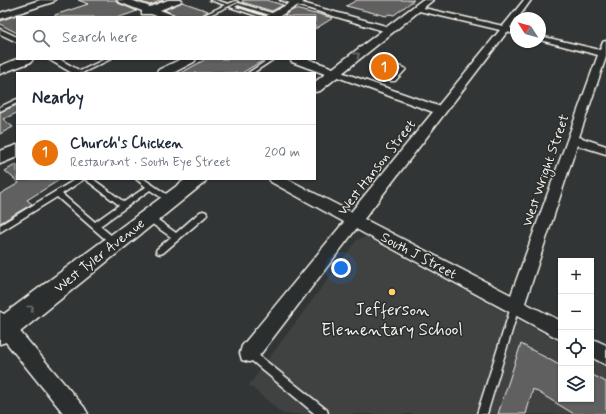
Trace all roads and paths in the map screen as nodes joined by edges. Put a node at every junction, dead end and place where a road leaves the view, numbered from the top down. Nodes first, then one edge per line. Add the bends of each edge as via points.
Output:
1 (50, 0) edge
2 (122, 0) edge
3 (177, 0) edge
4 (212, 0) edge
5 (223, 0) edge
6 (283, 0) edge
7 (428, 0) edge
8 (528, 0) edge
9 (299, 2) edge
10 (233, 3) edge
11 (418, 8) junction
12 (151, 10) junction
13 (521, 12) edge
14 (0, 16) edge
15 (136, 16) edge
16 (166, 16) edge
17 (204, 16) edge
18 (269, 16) edge
19 (390, 30) junction
20 (510, 30) edge
21 (0, 31) edge
22 (510, 31) edge
23 (16, 39) edge
24 (546, 39) edge
25 (605, 50) edge
26 (25, 60) edge
27 (54, 60) edge
28 (107, 60) edge
29 (188, 60) edge
30 (270, 60) edge
31 (299, 60) edge
32 (375, 60) dead end
33 (0, 70) edge
34 (77, 72) edge
35 (81, 72) edge
36 (165, 72) edge
37 (252, 72) edge
38 (335, 73) junction
39 (392, 80) dead end
40 (316, 87) edge
41 (16, 101) edge
42 (0, 109) edge
43 (440, 111) junction
44 (572, 139) junction
45 (16, 150) edge
46 (606, 150) edge
47 (0, 158) edge
48 (79, 180) edge
49 (89, 180) edge
50 (197, 180) edge
51 (278, 180) edge
52 (149, 183) edge
53 (57, 194) junction
54 (171, 200) junction
55 (124, 206) junction
56 (203, 214) dead end
57 (148, 217) junction
58 (354, 221) junction
59 (95, 226) junction
60 (0, 229) edge
61 (176, 237) junction
62 (115, 243) junction
63 (160, 251) dead end
64 (515, 307) junction
65 (2, 327) edge
66 (559, 330) edge
67 (594, 349) edge
68 (249, 353) joint
69 (606, 355) edge
70 (77, 414) edge
71 (323, 414) edge
72 (482, 414) edge

1 - 14 main road
2 - 12 main road
3 - 12 main road
4 - 10 lane
5 - 10 lane
6 - 9 street
7 - 11 main road
8 - 13 street, West Hanson Street
9 - 18 main road
9 - 19 street
10 - 17 lane
10 - 18 lane
10 - 18 lane via 232,7
11 - 19 main road
11 - 20 street
12 - 15 main road
12 - 16 main road
38 -> 19 main road
21 - 23 street
22 - 43 street, West Hanson Street
24 - 25 street
25 - 44 street, West Wright Street
26 - 33 main road
27 - 34 street
28 - 35 lane
29 - 36 main road
30 - 37 lane
31 - 38 main road
32 - 39 lane via 404,69
38 - 40 main road
38 - 43 street
41 - 42 lane
43 - 58 street, West Hanson Street
44 - 46 street
44 - 64 street, West Wright Street
45 - 47 main road
48 - 53 lane
49 - 55 lane
50 - 54 main road, West Tyler Avenue
51 - 58 street, South J Street
52 - 54 lane
52 - 55 lane
53 - 59 lane
53 - 60 lane
54 - 57 main road, West Tyler Avenue
55 - 59 lane
56 - 61 lane
57 - 61 lane
57 - 62 main road, West Tyler Avenue
58 - 64 street, South J Street
58 - 68 street, West Hanson Street
59 - 62 lane
61 - 63 lane
65 -> 62 main road, West Tyler Avenue
64 - 66 street, South J Street
64 - 72 lane
65 - 70 street
67 - 69 street
68 - 71 lane

